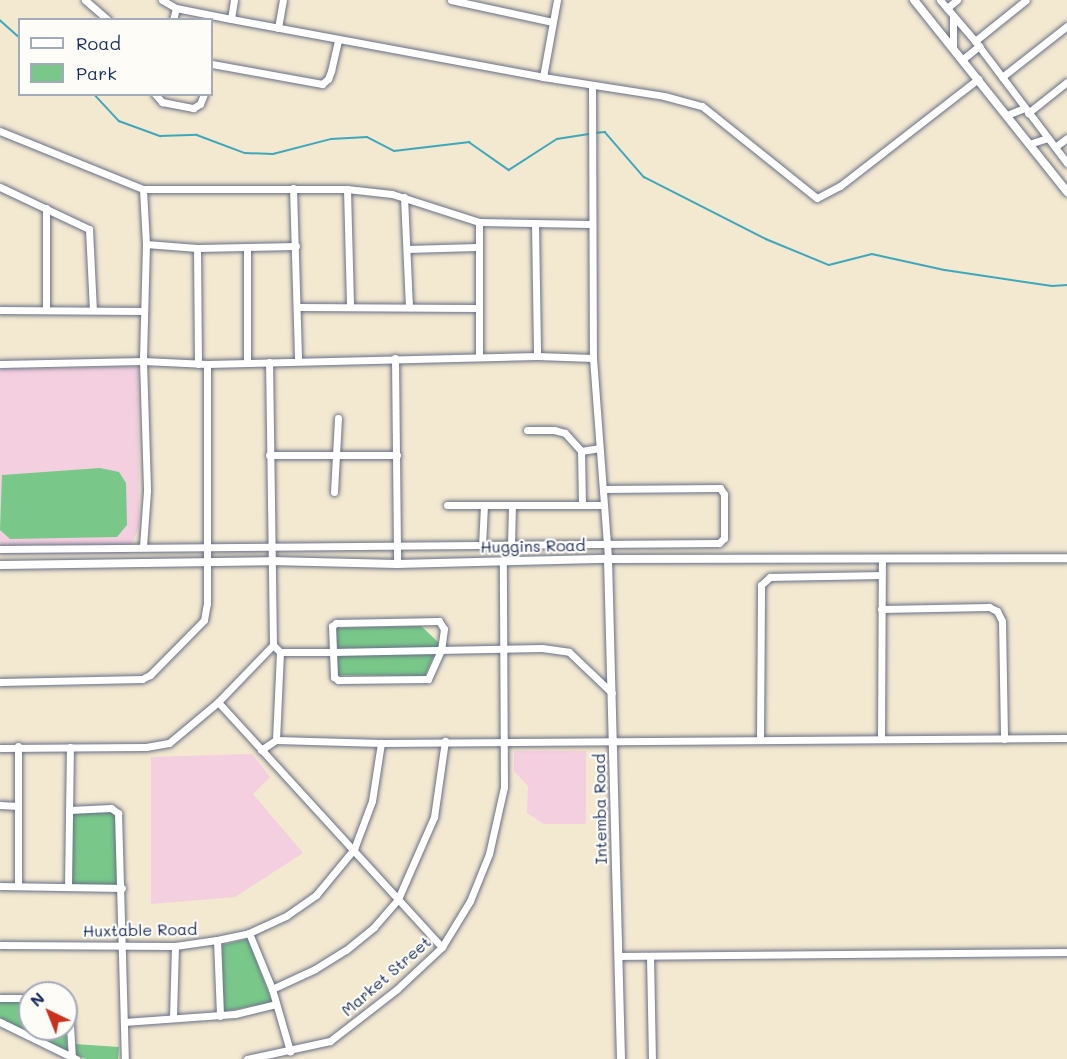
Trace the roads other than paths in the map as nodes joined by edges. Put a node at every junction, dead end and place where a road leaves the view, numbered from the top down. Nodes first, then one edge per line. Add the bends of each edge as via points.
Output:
1 (85, 0) edge
2 (162, 0) edge
3 (234, 0) edge
4 (283, 0) edge
5 (451, 0) edge
6 (557, 0) edge
7 (914, 0) edge
8 (940, 0) edge
9 (957, 0) edge
10 (1026, 0) edge
11 (482, 3) edge
12 (176, 8) junction
13 (947, 8) junction
14 (953, 16) junction
15 (106, 18) edge
16 (174, 18) edge
17 (231, 19) junction
18 (553, 22) junction
19 (1067, 26) edge
20 (278, 28) junction
21 (338, 40) junction
22 (977, 43) junction
23 (952, 46) junction
24 (963, 59) junction
25 (213, 64) edge
26 (543, 77) junction
27 (1002, 77) junction
28 (978, 78) junction
29 (1067, 82) edge
30 (592, 85) junction
31 (157, 96) edge
32 (203, 96) edge
33 (1026, 111) junction
34 (1007, 115) junction
35 (0, 131) edge
36 (1048, 138) junction
37 (1067, 138) edge
38 (1029, 144) junction
39 (1055, 147) junction
40 (1067, 163) edge
41 (0, 187) edge
42 (293, 188) junction
43 (143, 189) junction
44 (347, 189) junction
45 (1067, 192) edge
46 (404, 197) junction
47 (46, 208) junction
48 (479, 222) junction
49 (535, 223) junction
50 (590, 224) junction
51 (146, 244) junction
52 (296, 246) junction
53 (247, 247) junction
54 (197, 248) junction
55 (477, 248) junction
56 (407, 249) junction
57 (297, 307) junction
58 (350, 307) junction
59 (409, 307) junction
60 (46, 308) junction
61 (477, 308) junction
62 (0, 310) edge
63 (93, 310) junction
64 (143, 311) junction
65 (537, 356) junction
66 (479, 357) junction
67 (395, 358) junction
68 (593, 358) junction
69 (143, 361) junction
70 (298, 361) junction
71 (247, 362) junction
72 (269, 362) junction
73 (0, 364) edge
74 (202, 364) junction
75 (338, 418) dead end
76 (527, 430) dead end
77 (598, 448) junction
78 (581, 451) junction
79 (269, 455) junction
80 (335, 455) junction
81 (397, 455) junction
82 (603, 489) junction
83 (334, 492) dead end
84 (582, 504) junction
85 (447, 505) dead end
86 (484, 505) junction
87 (512, 505) junction
88 (603, 505) junction
89 (608, 544) junction
90 (482, 546) junction
91 (511, 546) junction
92 (143, 547) junction
93 (270, 547) junction
94 (397, 548) junction
95 (0, 549) edge
96 (207, 549) junction
97 (1067, 558) edge
98 (608, 559) junction
99 (882, 560) junction
100 (270, 561) junction
101 (503, 562) junction
102 (208, 563) junction
103 (397, 564) junction
104 (0, 565) edge
105 (881, 575) junction
106 (881, 609) junction
107 (273, 645) junction
108 (504, 649) junction
109 (441, 650) junction
110 (280, 652) junction
111 (332, 652) junction
112 (0, 682) edge
113 (612, 693) junction
114 (218, 702) junction
115 (881, 738) junction
116 (1067, 738) edge
117 (760, 739) junction
118 (1004, 739) junction
119 (276, 740) junction
120 (504, 740) junction
121 (445, 741) junction
122 (614, 741) junction
123 (381, 743) junction
124 (18, 746) junction
125 (70, 747) junction
126 (0, 748) edge
127 (261, 750) junction
128 (0, 806) edge
129 (18, 806) junction
130 (69, 810) junction
131 (354, 849) junction
132 (0, 886) edge
133 (18, 886) junction
134 (68, 887) junction
135 (122, 888) junction
136 (398, 899) junction
137 (249, 933) junction
138 (217, 940) junction
139 (122, 944) junction
140 (0, 945) edge
141 (175, 946) junction
142 (442, 947) junction
143 (1067, 952) edge
144 (618, 956) junction
145 (650, 956) junction
146 (272, 989) junction
147 (0, 998) edge
148 (18, 998) edge
149 (276, 1004) junction
150 (220, 1016) junction
151 (173, 1017) junction
152 (0, 1022) edge
153 (123, 1022) junction
154 (72, 1041) edge
155 (290, 1051) junction
156 (74, 1058) edge
157 (125, 1059) edge
158 (247, 1059) edge
159 (621, 1059) edge
160 (652, 1059) edge

1 - 15 street
2 - 12 street
3 - 17 street
4 - 20 street
5 - 11 street
6 - 18 street
7 - 23 street
8 - 13 street
9 - 13 street
10 - 22 street
11 - 18 street
12 - 16 street
12 - 17 street
13 - 14 street
14 - 22 street
14 - 23 street
17 - 20 street
18 - 26 street
19 - 27 street
20 - 21 street
21 - 25 street via 332,71 322,84
21 - 26 street
22 - 24 street
22 - 27 street
23 - 24 street
24 - 28 street
26 - 30 street
27 - 33 street
28 - 30 street via 840,186 817,198 702,106
28 - 34 street
29 - 33 street
30 - 50 street
31 - 32 street via 162,102 193,108
33 - 34 street
33 - 36 street
34 - 38 street
35 - 43 street
36 - 38 street
36 - 39 street
37 - 39 street
38 - 45 street
39 - 40 street
41 - 47 street
42 - 43 street
42 - 44 street
42 - 52 street
43 - 51 street
44 - 46 street
44 - 58 street
46 - 48 street
46 - 56 street
47 - 60 street
47 - 63 street via 89,229
48 - 49 street
48 - 55 street
49 - 50 street
49 - 65 street
50 - 68 street
51 - 54 street
51 - 64 street
52 - 53 street
52 - 57 street
53 - 54 street
53 - 71 street
54 - 74 street
55 - 56 street
55 - 61 street
56 - 59 street
57 - 58 street
57 - 70 street
58 - 59 street
59 - 61 street
60 - 62 street
60 - 63 street
61 - 66 street
63 - 64 street
64 - 69 street
65 - 66 street
65 - 68 street
66 - 67 street
67 - 70 street
67 - 81 street
68 - 77 street
69 - 73 street
69 - 74 street
69 - 92 street via 147,491
70 - 72 street
71 - 72 street
71 - 74 street
72 - 79 street
74 - 96 street
75 - 80 street
76 - 78 street via 565,433
77 - 78 street
77 - 82 street
78 - 84 street
79 - 80 street
79 - 93 street
80 - 81 street
80 - 83 street
81 - 94 street
82 - 88 street
82 - 89 street via 720,488 724,494 724,538 719,543
84 - 87 street
84 - 88 street
85 - 86 street
86 - 87 street
86 - 90 street
87 - 91 street
88 - 89 street
89 - 91 street
89 - 98 street
90 - 91 street
90 - 94 street
92 - 95 street
92 - 96 street
93 - 94 street
93 - 96 street
93 - 100 street
94 - 103 street
96 - 102 street
97 - 99 street, Huggins Road
98 - 99 street, Huggins Road
98 - 101 street, Huggins Road
98 - 113 street, Intemba Road
99 - 105 street
100 - 102 street, Huggins Road
100 - 103 street, Huggins Road
100 - 107 street
101 - 103 street, Huggins Road
101 - 108 street, Market Street
102 - 104 street, Huggins Road
102 - 112 street via 204,620 150,675 135,681
105 - 106 street
105 - 117 street via 770,577 762,585
106 - 115 street
106 - 118 street via 989,607 998,611 1002,621
107 - 110 street
107 - 114 street
108 - 109 street
108 - 113 street via 568,652
108 - 120 street, Market Street
109 - 111 street
109 - 111 street via 433,672 424,680 335,680
109 - 111 street via 444,629 439,621 336,623
110 - 111 street
110 - 119 street
113 - 122 street, Intemba Road
114 - 125 street via 186,731 162,745
114 - 127 street
115 - 117 street
115 - 118 street
116 - 118 street
117 - 122 street
119 - 123 street
119 - 127 street
120 - 121 street
120 - 122 street
120 - 142 street, Market Street via 504,787 489,854 470,901
121 - 123 street
121 - 136 street via 434,817
122 - 144 street, Intemba Road
123 - 131 street, Huxtable Road via 372,801
124 - 125 street
124 - 126 street
124 - 129 street
125 - 130 street
127 - 131 street
128 - 129 street
129 - 133 street
130 - 134 street
130 - 135 street via 111,808 118,813
131 - 136 street
131 - 137 street, Huxtable Road via 316,895 286,916
132 - 133 street
133 - 134 street
134 - 135 street
135 - 139 street
136 - 142 street
136 - 146 street via 374,927 346,950
137 - 138 street, Huxtable Road
137 - 146 street
138 - 141 street, Huxtable Road
138 - 150 street
139 - 140 street, Huxtable Road
139 - 141 street, Huxtable Road
139 - 153 street
141 - 151 street
142 - 155 street, Market Street via 397,989 330,1041
143 - 145 street
144 - 145 street
144 - 159 street, Intemba Road
145 - 160 street
146 - 149 street
147 - 148 street
149 - 150 street
149 - 155 street
150 - 151 street
151 - 153 street
152 - 156 street
153 - 157 street
154 - 156 street
155 - 158 street, Market Street

